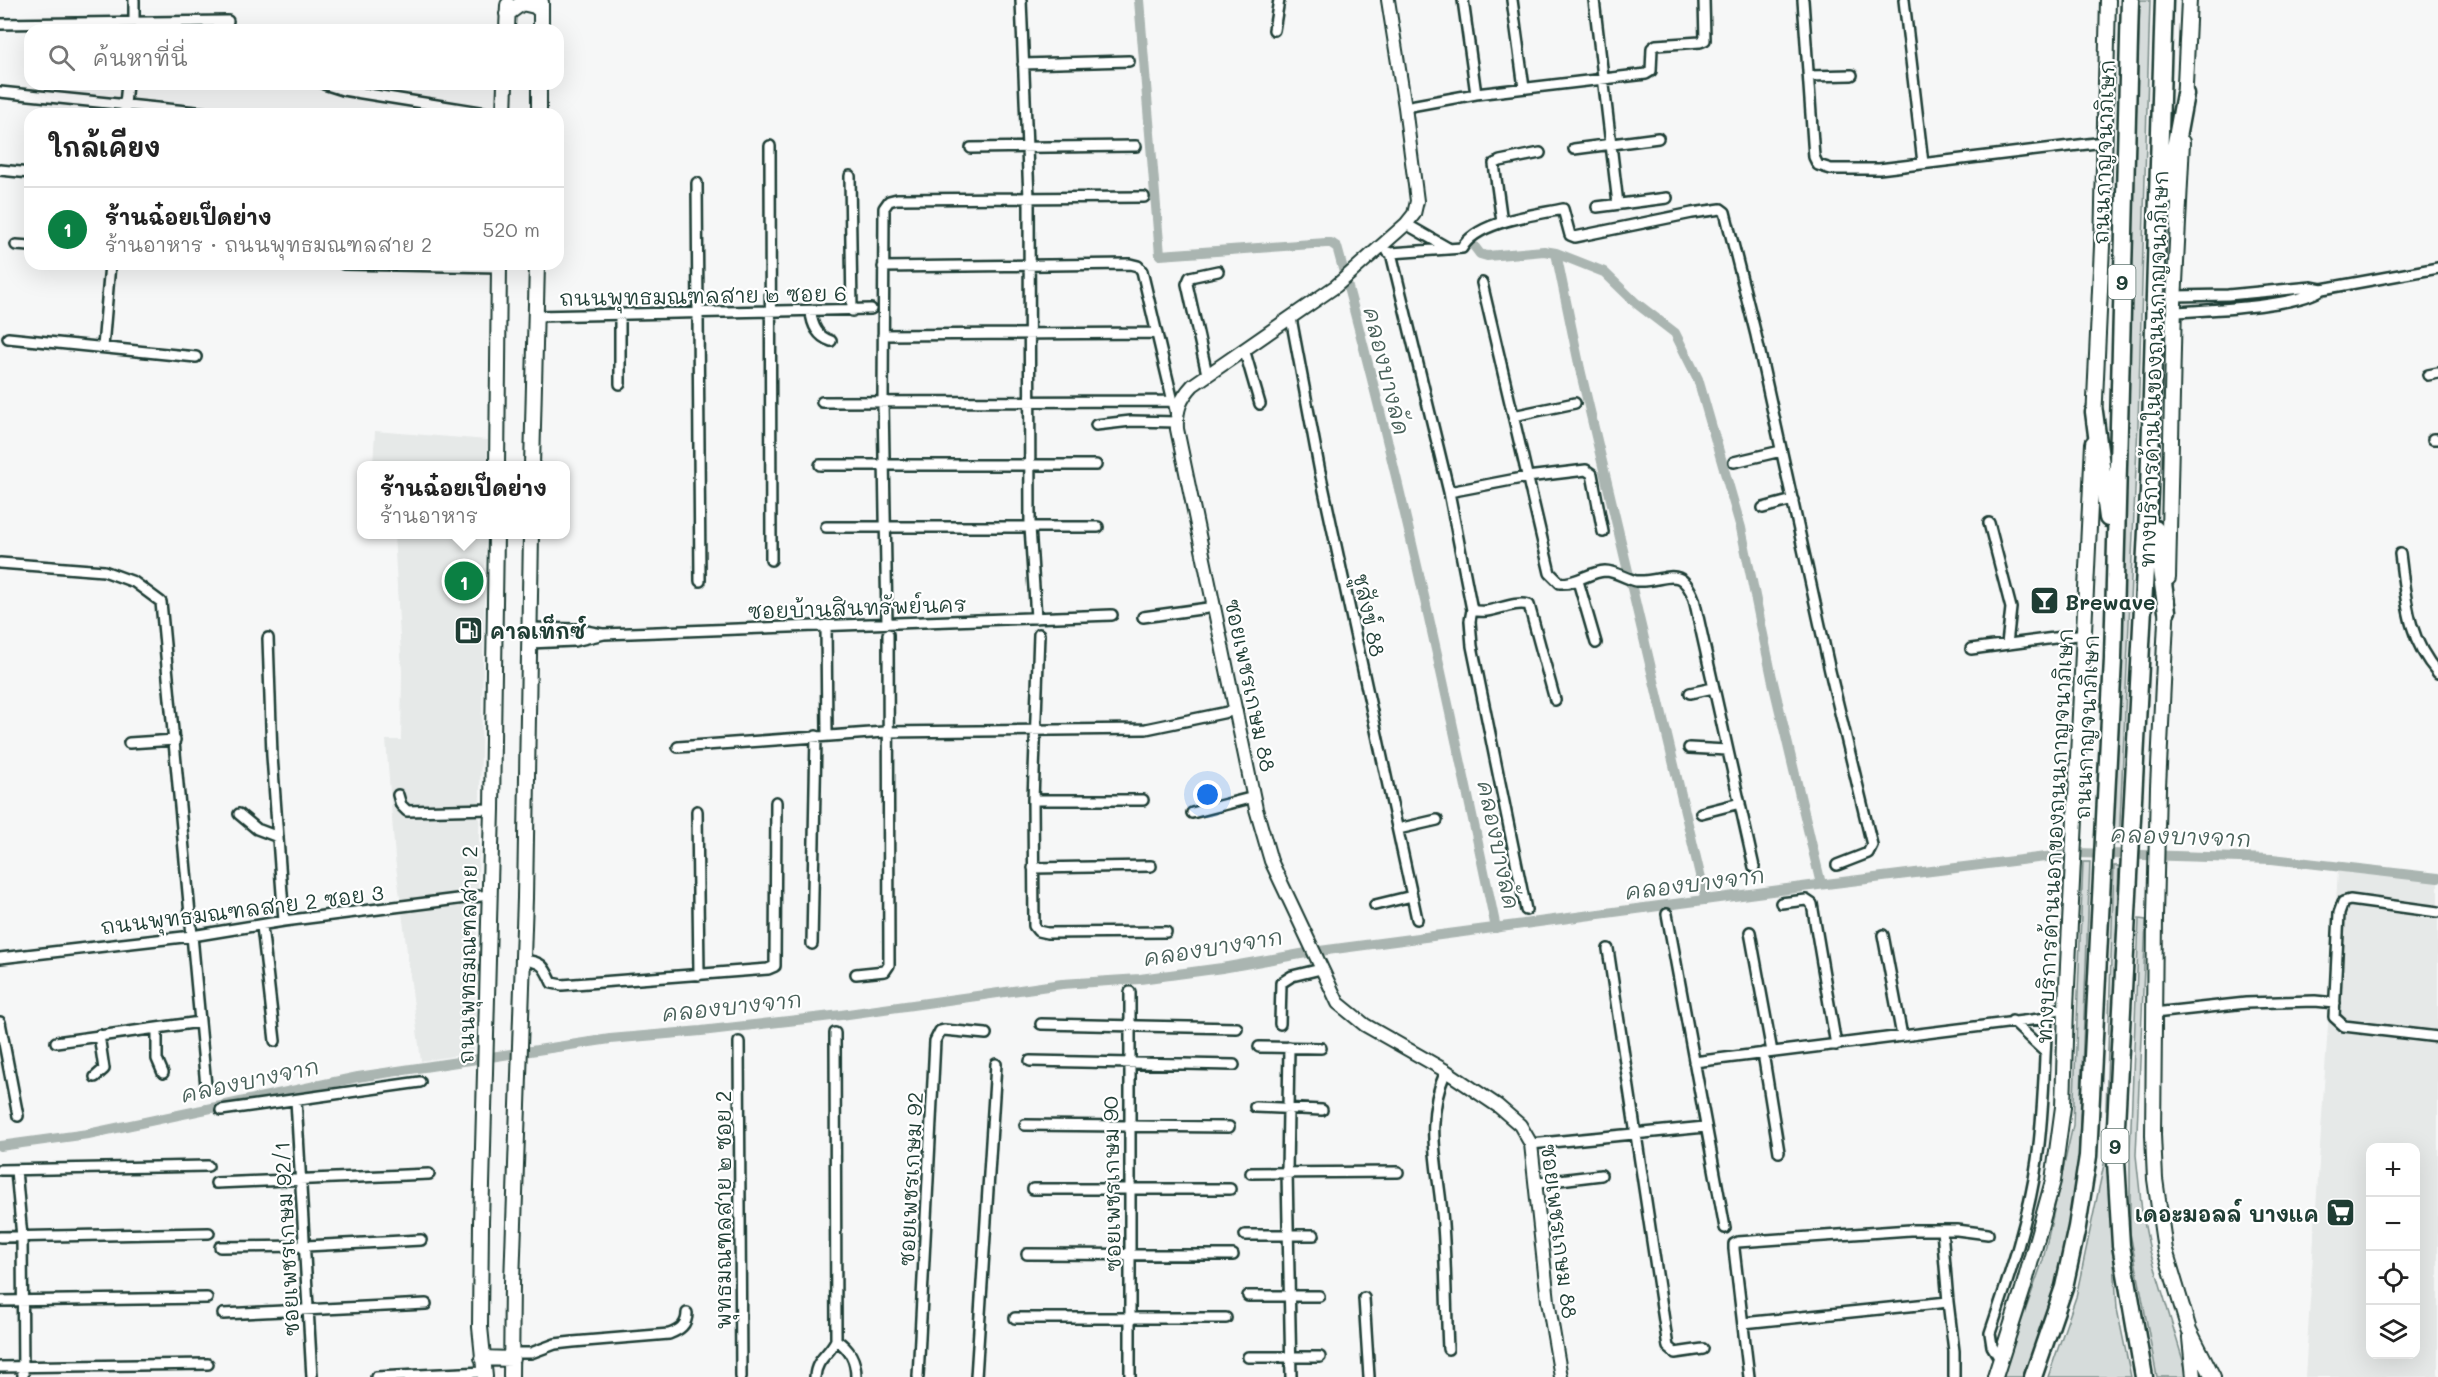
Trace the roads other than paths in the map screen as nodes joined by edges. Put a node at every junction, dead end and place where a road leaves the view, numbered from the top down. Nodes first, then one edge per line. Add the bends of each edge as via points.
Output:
1 (134, 0) edge
2 (1021, 0) edge
3 (1279, 0) edge
4 (1388, 0) edge
5 (1463, 0) edge
6 (1512, 0) edge
7 (1594, 0) edge
8 (1704, 0) edge
9 (1803, 0) edge
10 (1904, 0) edge
11 (2108, 0) edge
12 (2130, 0) edge
13 (2163, 0) edge
14 (2189, 0) edge
15 (541, 6) edge
16 (507, 7) edge
17 (228, 21) dead end
18 (0, 24) edge
19 (24, 24) edge
20 (134, 24) edge
21 (172, 24) edge
22 (507, 24) edge
23 (541, 24) edge
24 (1274, 30) dead end
25 (1129, 61) dead end
26 (1023, 64) junction
27 (1852, 75) dead end
28 (1809, 76) junction
29 (1602, 78) junction
30 (1524, 88) junction
31 (126, 90) edge
32 (350, 90) edge
33 (505, 90) edge
34 (539, 90) edge
35 (0, 92) edge
36 (1476, 94) junction
37 (2185, 94) junction
38 (1405, 107) junction
39 (117, 108) edge
40 (124, 108) edge
41 (456, 108) edge
42 (504, 108) edge
43 (539, 108) edge
44 (1658, 138) dead end
45 (2104, 142) junction
46 (1611, 144) junction
47 (770, 146) dead end
48 (1136, 146) dead end
49 (1027, 147) junction
50 (971, 148) dead end
51 (1574, 149) dead end
52 (1540, 153) dead end
53 (1923, 163) junction
54 (0, 170) edge
55 (24, 172) edge
56 (850, 176) dead end
57 (697, 183) dead end
58 (1144, 197) dead end
59 (1029, 198) junction
60 (1667, 198) dead end
61 (1618, 204) junction
62 (1597, 207) dead end
63 (1502, 222) junction
64 (1406, 224) junction
65 (2158, 239) junction
66 (16, 245) dead end
67 (24, 246) edge
68 (1449, 249) junction
69 (1378, 251) junction
70 (1392, 253) junction
71 (1028, 266) junction
72 (883, 267) junction
73 (2438, 268) edge
74 (109, 270) edge
75 (499, 270) edge
76 (537, 270) edge
77 (1218, 272) dead end
78 (1482, 283) dead end
79 (2322, 289) junction
80 (2175, 296) junction
81 (871, 309) dead end
82 (852, 311) junction
83 (771, 312) junction
84 (811, 312) junction
85 (2174, 312) junction
86 (697, 314) junction
87 (536, 316) junction
88 (620, 316) junction
89 (1291, 318) junction
90 (1029, 333) junction
91 (1156, 333) junction
92 (883, 335) junction
93 (8, 338) dead end
94 (831, 341) dead end
95 (103, 347) junction
96 (1244, 349) junction
97 (196, 357) dead end
98 (1207, 374) junction
99 (620, 384) dead end
100 (1030, 401) junction
101 (1173, 401) junction
102 (822, 402) dead end
103 (883, 402) junction
104 (1575, 403) dead end
105 (1260, 404) dead end
106 (2094, 412) junction
107 (1513, 417) junction
108 (1177, 419) junction
109 (1096, 425) dead end
110 (1781, 451) junction
111 (497, 461) edge
112 (532, 461) edge
113 (1734, 462) dead end
114 (884, 464) junction
115 (820, 465) dead end
116 (1030, 465) junction
117 (1096, 465) dead end
118 (1527, 477) junction
119 (1449, 492) junction
120 (2149, 492) junction
121 (1792, 500) junction
122 (1763, 508) dead end
123 (1989, 523) dead end
124 (826, 527) dead end
125 (885, 527) junction
126 (1030, 527) junction
127 (1098, 527) dead end
128 (1604, 532) dead end
129 (496, 539) edge
130 (531, 539) edge
131 (2400, 554) dead end
132 (771, 560) dead end
133 (0, 562) edge
134 (2114, 563) junction
135 (700, 581) dead end
136 (1578, 581) junction
137 (1215, 607) junction
138 (1472, 610) junction
139 (2167, 610) junction
140 (1112, 615) dead end
141 (1143, 617) dead end
142 (1036, 618) junction
143 (826, 625) junction
144 (530, 628) junction
145 (888, 628) junction
146 (604, 634) junction
147 (1039, 634) dead end
148 (2085, 634) junction
149 (268, 638) dead end
150 (529, 643) junction
151 (1596, 643) dead end
152 (2007, 644) junction
153 (1971, 648) dead end
154 (2438, 673) edge
155 (1713, 688) junction
156 (1690, 693) dead end
157 (1555, 700) dead end
158 (1237, 710) junction
159 (1035, 731) junction
160 (890, 732) junction
161 (827, 734) junction
162 (816, 736) junction
163 (175, 740) junction
164 (129, 743) dead end
165 (678, 747) dead end
166 (1689, 748) dead end
167 (1727, 750) junction
168 (398, 795) dead end
169 (1254, 796) junction
170 (1033, 800) junction
171 (1143, 800) dead end
172 (776, 802) dead end
173 (1740, 803) junction
174 (492, 809) junction
175 (697, 811) dead end
176 (1192, 813) dead end
177 (1701, 813) dead end
178 (239, 814) dead end
179 (1437, 820) dead end
180 (1398, 829) junction
181 (278, 837) junction
182 (1837, 865) dead end
183 (1151, 866) dead end
184 (1754, 867) dead end
185 (1033, 868) junction
186 (489, 895) junction
187 (1412, 896) junction
188 (1781, 903) dead end
189 (1375, 905) dead end
190 (1526, 910) dead end
191 (2438, 912) edge
192 (1668, 914) dead end
193 (1417, 919) dead end
194 (284, 921) junction
195 (262, 926) junction
196 (1166, 932) dead end
197 (1750, 932) dead end
198 (1883, 935) dead end
199 (192, 936) junction
200 (812, 944) dead end
201 (1608, 949) dead end
202 (0, 958) edge
203 (523, 960) junction
204 (1319, 965) junction
205 (856, 974) dead end
206 (699, 975) junction
207 (1130, 992) dead end
208 (2325, 1001) junction
209 (2066, 1007) junction
210 (2154, 1013) junction
211 (2048, 1018) junction
212 (2012, 1021) junction
213 (0, 1022) edge
214 (200, 1022) junction
215 (1041, 1024) dead end
216 (1280, 1024) dead end
217 (1130, 1025) junction
218 (157, 1028) junction
219 (1237, 1028) dead end
220 (1, 1033) edge
221 (835, 1033) dead end
222 (986, 1034) dead end
223 (99, 1035) junction
224 (1902, 1036) junction
225 (2438, 1037) edge
226 (56, 1041) dead end
227 (275, 1041) dead end
228 (739, 1042) dead end
229 (1836, 1045) junction
230 (1259, 1047) dead end
231 (1289, 1047) junction
232 (1321, 1048) dead end
233 (1767, 1052) junction
234 (2045, 1052) junction
235 (1030, 1061) dead end
236 (1694, 1062) junction
237 (1129, 1063) junction
238 (996, 1064) dead end
239 (1234, 1065) dead end
240 (1446, 1071) junction
241 (163, 1073) dead end
242 (95, 1077) dead end
243 (420, 1082) dead end
244 (206, 1086) dead end
245 (296, 1100) junction
246 (1255, 1107) dead end
247 (1287, 1108) junction
248 (221, 1110) dead end
249 (1322, 1110) dead end
250 (18, 1116) dead end
251 (1025, 1125) dead end
252 (1128, 1125) junction
253 (1229, 1127) dead end
254 (1705, 1127) junction
255 (1635, 1134) junction
256 (1531, 1144) junction
257 (1779, 1152) dead end
258 (208, 1166) dead end
259 (0, 1170) edge
260 (16, 1170) junction
261 (1287, 1172) junction
262 (1398, 1172) dead end
263 (1251, 1173) dead end
264 (429, 1174) dead end
265 (1602, 1175) dead end
266 (300, 1181) junction
267 (216, 1183) dead end
268 (1535, 1183) junction
269 (1033, 1189) dead end
270 (1128, 1189) junction
271 (1230, 1189) dead end
272 (1725, 1228) dead end
273 (1942, 1230) junction
274 (209, 1233) dead end
275 (1988, 1233) dead end
276 (1245, 1235) dead end
277 (1289, 1235) junction
278 (1314, 1235) dead end
279 (0, 1237) edge
280 (22, 1237) junction
281 (421, 1240) dead end
282 (306, 1246) junction
283 (220, 1247) dead end
284 (1027, 1254) dead end
285 (1130, 1254) junction
286 (1233, 1255) dead end
287 (2006, 1286) junction
288 (2023, 1290) junction
289 (1248, 1296) dead end
290 (1319, 1296) dead end
291 (1290, 1297) junction
292 (207, 1298) dead end
293 (1364, 1298) dead end
294 (0, 1301) edge
295 (22, 1301) junction
296 (1948, 1302) junction
297 (426, 1304) dead end
298 (309, 1310) junction
299 (687, 1313) dead end
300 (223, 1314) dead end
301 (1131, 1317) junction
302 (1015, 1318) dead end
303 (1227, 1318) dead end
304 (1743, 1323) junction
305 (2190, 1330) junction
306 (836, 1340) junction
307 (1448, 1349) dead end
308 (1703, 1349) dead end
309 (512, 1356) junction
310 (1248, 1357) dead end
311 (1320, 1357) dead end
312 (1290, 1358) junction
313 (2000, 1359) junction
314 (208, 1364) dead end
315 (0, 1367) edge
316 (484, 1369) edge
317 (23, 1372) edge
318 (312, 1377) edge
319 (376, 1377) edge
320 (512, 1377) edge
321 (741, 1377) edge
322 (814, 1377) edge
323 (856, 1377) edge
324 (918, 1377) edge
325 (976, 1377) edge
326 (1130, 1377) edge
327 (1291, 1377) edge
328 (1369, 1377) edge
329 (1562, 1377) edge
330 (1749, 1377) edge
331 (1953, 1377) edge
332 (1995, 1377) edge
333 (2033, 1377) edge
334 (2144, 1377) edge
335 (2194, 1377) edge
336 (2213, 1377) edge

1 - 20 street
2 - 26 street
3 - 24 street
4 - 38 street
5 - 36 street
6 - 30 street
7 - 29 street
8 - 29 street via 1705,40 1656,45 1651,53 1651,71
9 - 28 street
10 - 53 street
11 - 45 main road, ทางบริการด้านนอกของถนนกาญจนาภิเษก
12 - 134 highway, ถนนกาญจนาภิเษก / 9
13 - 65 highway, 9
14 - 37 main road, ทางบริการด้านในของถนนกาญจนาภิเษก
15 - 16 main road via 522,3
15 - 23 main road
16 - 22 main road
17 - 21 street
18 - 19 street
25 - 26 street
26 - 49 street
27 - 28 street
28 - 53 street via 1814,157 1818,165 1831,169 1879,169
29 - 30 street
29 - 46 street
30 - 36 street
31 - 40 street
32 - 41 street
33 - 42 main road
34 - 43 main road
35 - 39 street
36 - 38 street
37 - 65 highway
37 - 80 main road, ทางบริการด้านในของถนนกาญจนาภิเษก
38 - 64 street via 1417,201
44 - 46 street
45 - 53 street
45 - 106 main road, ทางบริการด้านนอกของถนนกาญจนาภิเษก
46 - 51 street
46 - 61 street
47 - 83 street
48 - 49 street
49 - 50 street
49 - 59 street
52 - 63 street via 1494,164
54 - 55 street
56 - 82 street
57 - 86 street
58 - 59 street
59 - 71 street
59 - 72 street via 889,201 884,208
60 - 61 street
61 - 62 street
63 - 68 street via 1475,234 1462,248
63 - 110 street via 1563,209 1570,235 1575,237 1692,213 1721,209 1725,212
64 - 68 street
64 - 69 street
65 - 120 highway, 9
66 - 67 street
68 - 70 street
69 - 70 street
69 - 89 street
70 - 119 street
71 - 72 street
71 - 90 street
71 - 91 street via 1138,266
72 - 92 street
73 - 79 street
74 - 95 street
75 - 111 main road
76 - 87 main road
77 - 98 street via 1190,277 1187,284
78 - 107 street
79 - 80 street
79 - 85 street via 2265,304
80 - 85 main road, ทางบริการด้านในของถนนกาญจนาภิเษก
81 - 82 street, ถนนพุทธมณฑลสาย ๒ ซอย 6
82 - 84 street, ถนนพุทธมณฑลสาย ๒ ซอย 6
83 - 84 street, ถนนพุทธมณฑลสาย ๒ ซอย 6
83 - 86 street, ถนนพุทธมณฑลสาย ๒ ซอย 6
83 - 132 street
84 - 94 street via 823,339
85 - 139 main road, ทางบริการด้านในของถนนกาญจนาภิเษก
86 - 88 street, ถนนพุทธมณฑลสาย ๒ ซอย 6
86 - 135 street
87 - 88 street, ถนนพุทธมณฑลสาย ๒ ซอย 6
87 - 112 main road
88 - 99 street
89 - 96 street
89 - 180 street, ชูสังข์ 88
90 - 91 street
90 - 92 street
90 - 100 street
91 - 101 street
92 - 103 street
93 - 95 street
95 - 97 street
96 - 98 street
96 - 105 street
98 - 108 street via 1184,395
100 - 101 street
100 - 103 street
100 - 116 street
101 - 108 street
102 - 103 street
103 - 114 street
104 - 107 street
106 - 134 highway
106 - 148 main road, ทางบริการด้านนอกของถนนกาญจนาภิเษก
107 - 118 street
108 - 109 street
108 - 137 street, ซอยเพชรเกษม 88
110 - 113 street
110 - 121 street
114 - 115 street
114 - 116 street
114 - 125 street
116 - 117 street
116 - 126 street
118 - 119 street
118 - 128 street via 1590,471
118 - 136 street via 1550,573 1560,583
119 - 138 street
120 - 139 highway
120 - 334 highway, 9 via 2115,1144 2121,1245
121 - 122 street
121 - 182 street via 1872,845 1868,853
123 - 152 street via 2010,608
124 - 125 street
125 - 126 street
125 - 145 street
126 - 127 street
126 - 142 street
129 - 174 main road, ถนนพุทธมณฑลสาย 2
130 - 144 main road
131 - 154 street via 2409,623 2427,661
133 - 163 street via 104,571 134,582 160,602
134 - 333 highway, ถนนกาญจนาภิเษก / 9 via 2113,659 2088,1156 2064,1287
136 - 151 street
136 - 155 street via 1605,571 1632,580 1677,577 1688,585
137 - 141 street
137 - 158 street, ซอยเพชรเกษม 88
138 - 157 street via 1484,612 1529,605
138 - 190 street via 1472,646
139 - 210 main road, ทางบริการด้านในของถนนกาญจนาภิเษก via 2158,787
140 - 142 street, ซอยบ้านสินทรัพย์นคร
142 - 145 street, ซอยบ้านสินทรัพย์นคร
143 - 145 street, ซอยบ้านสินทรัพย์นคร
143 - 146 street, ซอยบ้านสินทรัพย์นคร
143 - 161 street
144 - 146 street
144 - 150 main road
145 - 160 street
146 - 150 street via 574,641
147 - 159 street
148 - 152 street
148 - 209 main road, ทางบริการด้านนอกของถนนกาญจนาภิเษก
149 - 181 street
150 - 203 main road
152 - 153 street
155 - 156 street
155 - 167 street
158 - 159 street via 1146,729
158 - 169 street, ซอยเพชรเกษม 88
159 - 160 street
159 - 170 street
160 - 161 street
160 - 205 street via 889,965 885,971
161 - 162 street
162 - 165 street
162 - 200 street
163 - 164 street
163 - 199 street
166 - 167 street
167 - 173 street
168 - 174 street via 407,811
169 - 176 street
169 - 204 street, ซอยเพชรเกษม 88 via 1271,861
170 - 171 street
170 - 185 street
172 - 206 street via 775,966
173 - 177 street
173 - 184 street
174 - 186 main road, ถนนพุทธมณฑลสาย 2
175 - 206 street
178 - 181 street via 257,829
179 - 180 street
180 - 187 street, ชูสังข์ 88
181 - 194 street
183 - 185 street
185 - 196 street via 1034,926 1038,931
186 - 194 street, ถนนพุทธมณฑลสาย 2 ซอย 3
186 - 316 main road, ถนนพุทธมณฑลสาย 2 via 480,1327
187 - 189 street
187 - 193 street, ชูสังข์ 88
188 - 229 street via 1806,900 1812,904
191 - 208 street via 2343,902
192 - 236 street
194 - 195 street, ถนนพุทธมณฑลสาย 2 ซอย 3
195 - 199 street, ถนนพุทธมณฑลสาย 2 ซอย 3
195 - 227 street
197 - 233 street
198 - 224 street
199 - 202 street, ถนนพุทธมณฑลสาย 2 ซอย 3
199 - 214 street
201 - 255 street
203 - 206 street via 537,961 547,970 552,983 562,985
203 - 309 main road
204 - 216 street via 1281,983
204 - 240 street, ซอยเพชรเกษม 88 via 1338,1003 1348,1013
207 - 217 street, ซอยเพชรเกษม 90
208 - 210 street via 2246,1003
208 - 225 street via 2344,1026
209 - 211 street via 2052,1011
209 - 288 main road, ทางบริการด้านนอกของถนนกาญจนาภิเษก via 2059,1146
210 - 305 main road, ทางบริการด้านในของถนนกาญจนาภิเษก via 2153,1135 2158,1212 2165,1250
211 - 212 street
211 - 234 street
212 - 224 street
212 - 234 street
213 - 220 street
214 - 218 street
214 - 244 street
215 - 217 street
217 - 219 street
217 - 237 street, ซอยเพชรเกษม 90
218 - 223 street
218 - 241 street via 157,1059
220 - 250 street
221 - 306 street
222 - 324 street, ซอยเพชรเกษม 92 via 944,1030 935,1041
223 - 226 street
223 - 242 street via 104,1069
224 - 229 street
228 - 321 street, พุทธมณฑลสาย ๒ ซอย 2
229 - 233 street
230 - 231 street
231 - 232 street
231 - 247 street
233 - 236 street
233 - 257 street
234 - 287 street via 2037,1163
235 - 237 street
236 - 254 street
237 - 239 street
237 - 252 street, ซอยเพชรเกษม 90
238 - 325 street
240 - 256 street, ซอยเพชรเกษม 88 via 1521,1125
240 - 307 street via 1438,1093 1432,1138 1443,1224
243 - 245 street
245 - 248 street
245 - 266 street, ซอยเพชรเกษม 92/1
246 - 247 street
247 - 249 street
247 - 261 street
251 - 252 street
252 - 253 street
252 - 270 street, ซอยเพชรเกษม 90
254 - 255 street
254 - 272 street
255 - 256 street
255 - 308 street via 1668,1347 1674,1353
256 - 268 street, ซอยเพชรเกษม 88
258 - 260 street
259 - 260 street
260 - 280 street
261 - 262 street
261 - 263 street
261 - 277 street
264 - 266 street
265 - 268 street
266 - 267 street
266 - 282 street, ซอยเพชรเกษม 92/1
268 - 329 street, ซอยเพชรเกษม 88 via 1548,1302
269 - 270 street
270 - 271 street
270 - 285 street, ซอยเพชรเกษม 90
273 - 275 street
273 - 296 street
273 - 304 street via 1738,1242 1734,1249
274 - 280 street
276 - 277 street
277 - 278 street
277 - 291 street
279 - 280 street
280 - 295 street
281 - 282 street
282 - 283 street
282 - 298 street, ซอยเพชรเกษม 92/1
284 - 285 street
285 - 286 street
285 - 301 street, ซอยเพชรเกษม 90
287 - 288 street
287 - 313 street via 1990,1333
288 - 313 main road, ทางบริการด้านนอกของถนนกาญจนาภิเษก
289 - 291 street
290 - 291 street
291 - 312 street
292 - 295 street
293 - 328 street
294 - 295 street
295 - 317 street
296 - 304 street
296 - 331 street
297 - 298 street
298 - 300 street
298 - 318 street, ซอยเพชรเกษม 92/1
299 - 309 street via 684,1325 669,1334 573,1342
301 - 302 street
301 - 303 street
301 - 326 street, ซอยเพชรเกษม 90
304 - 330 street
305 - 335 main road
305 - 336 main road, ทางบริการด้านในของถนนกาญจนาภิเษก
306 - 322 street via 820,1358
306 - 323 street via 852,1355
309 - 316 main road
309 - 320 main road
310 - 312 street
311 - 312 street
312 - 327 street
313 - 332 main road, ทางบริการด้านนอกของถนนกาญจนาภิเษก
314 - 317 street
315 - 317 street
316 - 319 street

